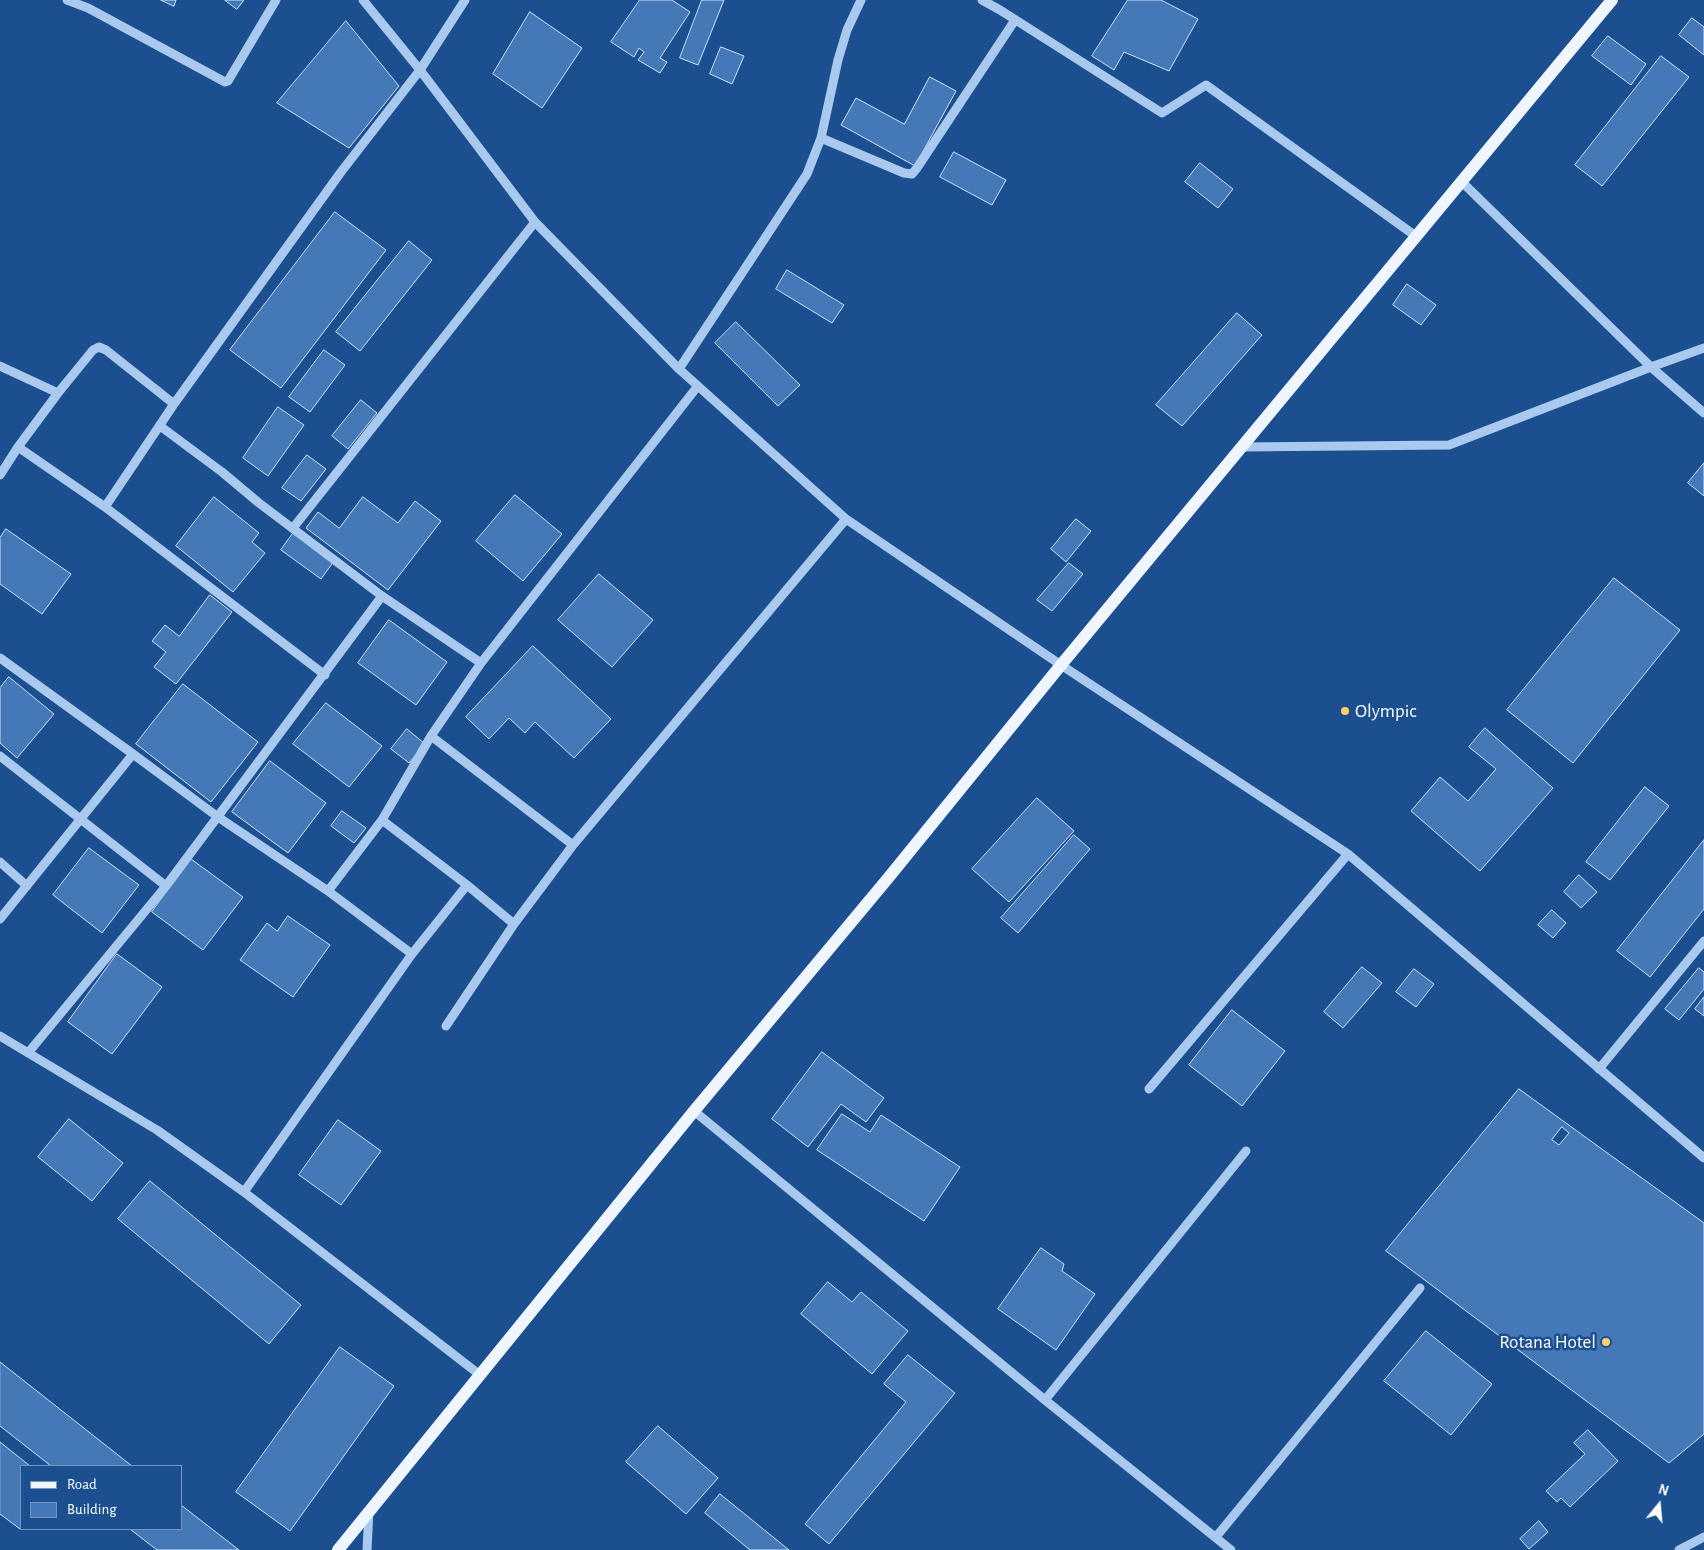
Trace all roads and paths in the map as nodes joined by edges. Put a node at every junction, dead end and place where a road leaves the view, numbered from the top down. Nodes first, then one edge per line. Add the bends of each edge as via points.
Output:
1 (67, 0) edge
2 (276, 0) edge
3 (363, 0) edge
4 (466, 0) edge
5 (861, 0) edge
6 (982, 0) edge
7 (1612, 0) edge
8 (90, 4) edge
9 (1015, 20) junction
10 (420, 70) junction
11 (822, 138) junction
12 (1462, 182) junction
13 (536, 222) junction
14 (1417, 237) junction
15 (1704, 348) edge
16 (0, 366) edge
17 (1651, 367) junction
18 (678, 369) junction
19 (697, 387) junction
20 (58, 393) junction
21 (174, 404) junction
22 (1704, 413) edge
23 (160, 426) junction
24 (18, 447) junction
25 (1243, 447) junction
26 (0, 475) edge
27 (105, 507) junction
28 (846, 519) junction
29 (293, 528) junction
30 (382, 596) junction
31 (0, 658) edge
32 (481, 663) junction
33 (1061, 665) junction
34 (325, 674) junction
35 (431, 736) junction
36 (134, 754) junction
37 (2, 761) edge
38 (218, 817) junction
39 (80, 819) junction
40 (382, 820) junction
41 (573, 845) junction
42 (1348, 854) junction
43 (0, 862) edge
44 (467, 885) junction
45 (27, 886) junction
46 (166, 886) junction
47 (328, 891) junction
48 (0, 919) edge
49 (514, 924) junction
50 (1704, 941) edge
51 (412, 954) junction
52 (446, 1026) dead end
53 (0, 1036) edge
54 (28, 1053) junction
55 (1599, 1068) junction
56 (1149, 1089) dead end
57 (694, 1111) junction
58 (1246, 1151) dead end
59 (1704, 1158) edge
60 (244, 1192) junction
61 (1420, 1288) dead end
62 (480, 1375) junction
63 (1045, 1400) junction
64 (369, 1510) junction
65 (1216, 1537) junction
66 (1704, 1537) edge
67 (338, 1550) edge
68 (367, 1550) edge
69 (1232, 1550) edge
70 (1679, 1550) edge

1 - 8 street
2 - 8 street via 225,82
3 - 10 street
4 - 10 street
5 - 11 street via 838,60
6 - 9 street
7 - 12 main road
9 - 11 street via 912,174
9 - 14 street via 1162,113 1206,85
10 - 13 street
10 - 21 street via 341,172
11 - 18 street via 807,174
12 - 14 main road
12 - 17 street
13 - 18 street
13 - 29 street
14 - 25 main road
15 - 17 street
16 - 20 street
17 - 22 street
17 - 25 street via 1449,445
18 - 19 street
19 - 28 street
19 - 32 street
20 - 21 street via 99,347
20 - 24 street
21 - 23 street
23 - 27 street
23 - 29 street
24 - 26 street
24 - 27 street
25 - 33 main road
27 - 34 street
28 - 33 street
28 - 41 street
29 - 30 street
30 - 32 street
30 - 34 street
31 - 36 street
32 - 35 street
33 - 42 street
33 - 57 main road
34 - 38 street
35 - 40 street
35 - 41 street
36 - 38 street
36 - 39 street
37 - 39 street
38 - 46 street
38 - 47 street
39 - 45 street
39 - 46 street
40 - 44 street
40 - 47 street
41 - 49 street
42 - 55 street
42 - 56 street
43 - 45 street
44 - 49 street
44 - 51 street
45 - 48 street
46 - 54 street
47 - 51 street
49 - 52 street
50 - 55 street
51 - 60 street
53 - 54 street
54 - 60 street via 157,1130
55 - 59 street
57 - 62 main road
57 - 63 street
58 - 63 street
60 - 62 street
61 - 65 street
62 - 64 main road
63 - 65 street
64 - 67 main road
64 - 68 street
65 - 69 street
66 - 70 street

